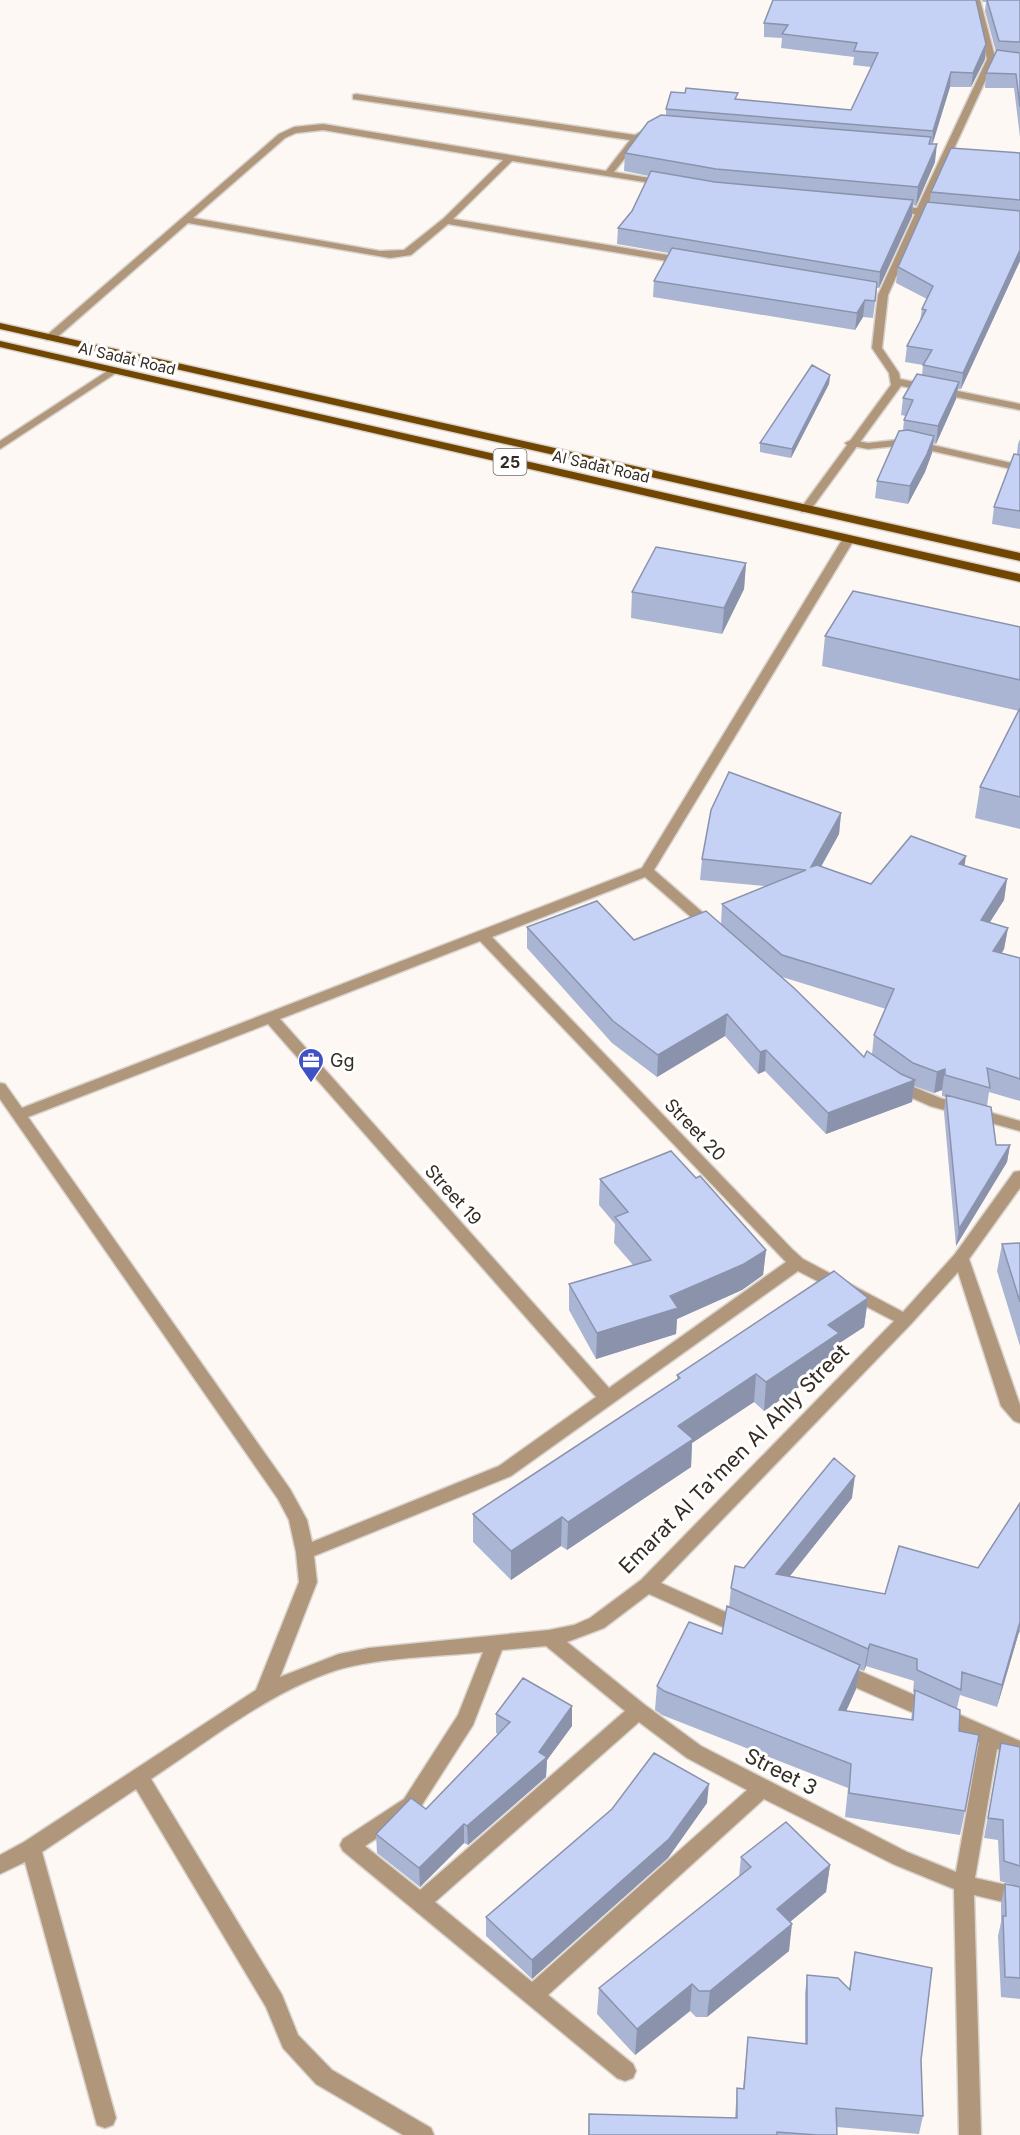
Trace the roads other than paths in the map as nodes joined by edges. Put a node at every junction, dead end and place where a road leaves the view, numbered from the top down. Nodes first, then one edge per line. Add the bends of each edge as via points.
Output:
1 (976, 3) edge
2 (988, 6) edge
3 (991, 59) junction
4 (1020, 62) edge
5 (356, 97) dead end
6 (669, 128) edge
7 (635, 138) junction
8 (935, 151) edge
9 (952, 152) junction
10 (511, 157) junction
11 (608, 175) junction
12 (683, 187) edge
13 (886, 208) edge
14 (920, 211) junction
15 (954, 214) edge
16 (186, 220) junction
17 (446, 221) junction
18 (694, 263) edge
19 (872, 293) edge
20 (884, 295) junction
21 (0, 326) edge
22 (50, 338) junction
23 (0, 344) edge
24 (112, 371) junction
25 (897, 382) junction
26 (1020, 407) edge
27 (386, 413) junction
28 (369, 429) junction
29 (851, 443) junction
30 (0, 446) edge
31 (1020, 468) edge
32 (805, 510) junction
33 (848, 540) junction
34 (1020, 557) edge
35 (1020, 578) edge
36 (646, 871) junction
37 (482, 935) junction
38 (726, 940) edge
39 (270, 1017) junction
40 (886, 1078) edge
41 (0, 1088) edge
42 (19, 1115) junction
43 (1020, 1126) edge
44 (1020, 1176) edge
45 (961, 1258) junction
46 (797, 1263) junction
47 (905, 1320) junction
48 (607, 1398) junction
49 (1020, 1416) edge
50 (305, 1552) junction
51 (647, 1585) junction
52 (549, 1638) junction
53 (765, 1638) edge
54 (496, 1643) junction
55 (818, 1662) edge
56 (263, 1695) junction
57 (638, 1711) junction
58 (989, 1738) junction
59 (1020, 1749) edge
60 (139, 1776) junction
61 (761, 1790) junction
62 (31, 1848) junction
63 (0, 1865) edge
64 (964, 1884) junction
65 (1020, 1897) edge
66 (420, 1903) junction
67 (533, 1995) junction
68 (625, 2071) dead end
69 (105, 2118) dead end
70 (423, 2135) edge
71 (970, 2135) edge

1 - 2 street
1 - 3 street
3 - 4 street
3 - 9 street
5 - 7 street
6 - 7 street via 645,131
7 - 11 street
8 - 9 street
9 - 14 street
10 - 11 street
10 - 16 street via 323,127 294,129
10 - 17 street
11 - 12 street
13 - 14 street
14 - 15 street
14 - 20 street
16 - 17 street via 390,255 407,253
16 - 22 street
17 - 18 street
19 - 20 street
20 - 25 street via 877,348
21 - 22 main road, Al Sadat Road / 25
22 - 27 main road, Al Sadat Road / 25
23 - 24 main road, Al Sadat Road / 25
24 - 28 main road, Al Sadat Road / 25
24 - 30 street
25 - 26 street
25 - 29 street
27 - 28 main road
27 - 32 main road, Al Sadat Road / 25
28 - 33 main road, Al Sadat Road / 25
29 - 31 street via 909,443
29 - 32 street
32 - 34 main road, Al Sadat Road / 25
33 - 35 main road, Al Sadat Road / 25
33 - 36 street
36 - 37 street
36 - 38 street
37 - 39 street
37 - 46 street, Street 20
39 - 42 street
39 - 48 street, Street 19
40 - 43 street via 935,1102
41 - 42 street
42 - 50 street via 284,1494 298,1520
44 - 45 street, Emarat Al Ta'men Al Ahly Street
45 - 47 street, Emarat Al Ta'men Al Ahly Street
45 - 49 street via 1006,1396
46 - 47 street, Street 20
46 - 48 street
47 - 51 street, Emarat Al Ta'men Al Ahly Street
48 - 50 street via 505,1472
50 - 56 street via 308,1582
51 - 52 street, Emarat Al Ta'men Al Ahly Street via 597,1623
51 - 53 street
52 - 54 street, Emarat Al Ta'men Al Ahly Street
52 - 57 street, Street 3
54 - 56 street, Emarat Al Ta'men Al Ahly Street via 339,1662 296,1677
54 - 66 street via 466,1719 411,1805 350,1845
55 - 58 street
56 - 60 street, Emarat Al Ta'men Al Ahly Street
57 - 61 street, Street 3 via 694,1752
57 - 66 street
58 - 59 street
58 - 64 street
60 - 62 street, Emarat Al Ta'men Al Ahly Street
60 - 70 street via 275,2002 291,2041 324,2077
61 - 64 street, Street 3 via 900,1858
61 - 67 street
62 - 63 street, Emarat Al Ta'men Al Ahly Street
62 - 69 street
64 - 65 street, Street 3
64 - 71 street
66 - 67 street
67 - 68 street

